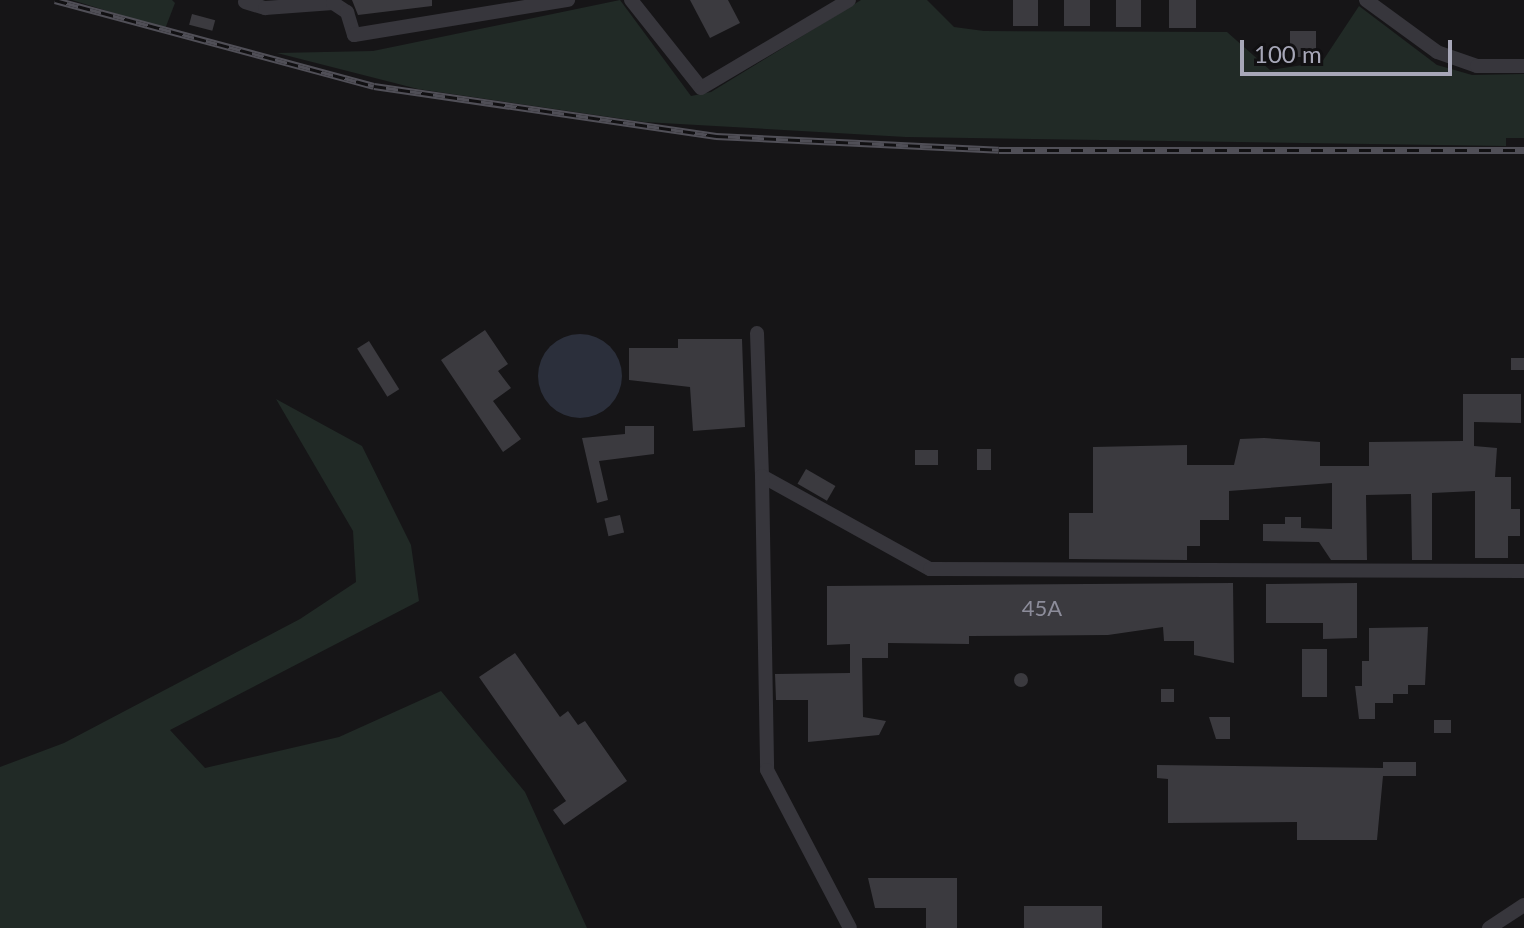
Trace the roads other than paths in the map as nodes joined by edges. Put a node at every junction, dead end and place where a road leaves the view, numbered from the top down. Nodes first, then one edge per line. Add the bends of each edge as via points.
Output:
1 (568, 0) edge
2 (631, 0) edge
3 (849, 0) edge
4 (1366, 0) edge
5 (245, 2) dead end
6 (1524, 66) edge
7 (757, 333) dead end
8 (762, 476) junction
9 (1524, 571) edge
10 (1524, 905) edge
11 (850, 928) edge
12 (1489, 928) edge

1 - 5 street via 354,35 347,12 333,3 265,8
2 - 3 street via 701,88
4 - 6 street via 1437,52 1477,66
7 - 8 street
8 - 9 street via 930,569
8 - 11 street via 767,770
10 - 12 street

